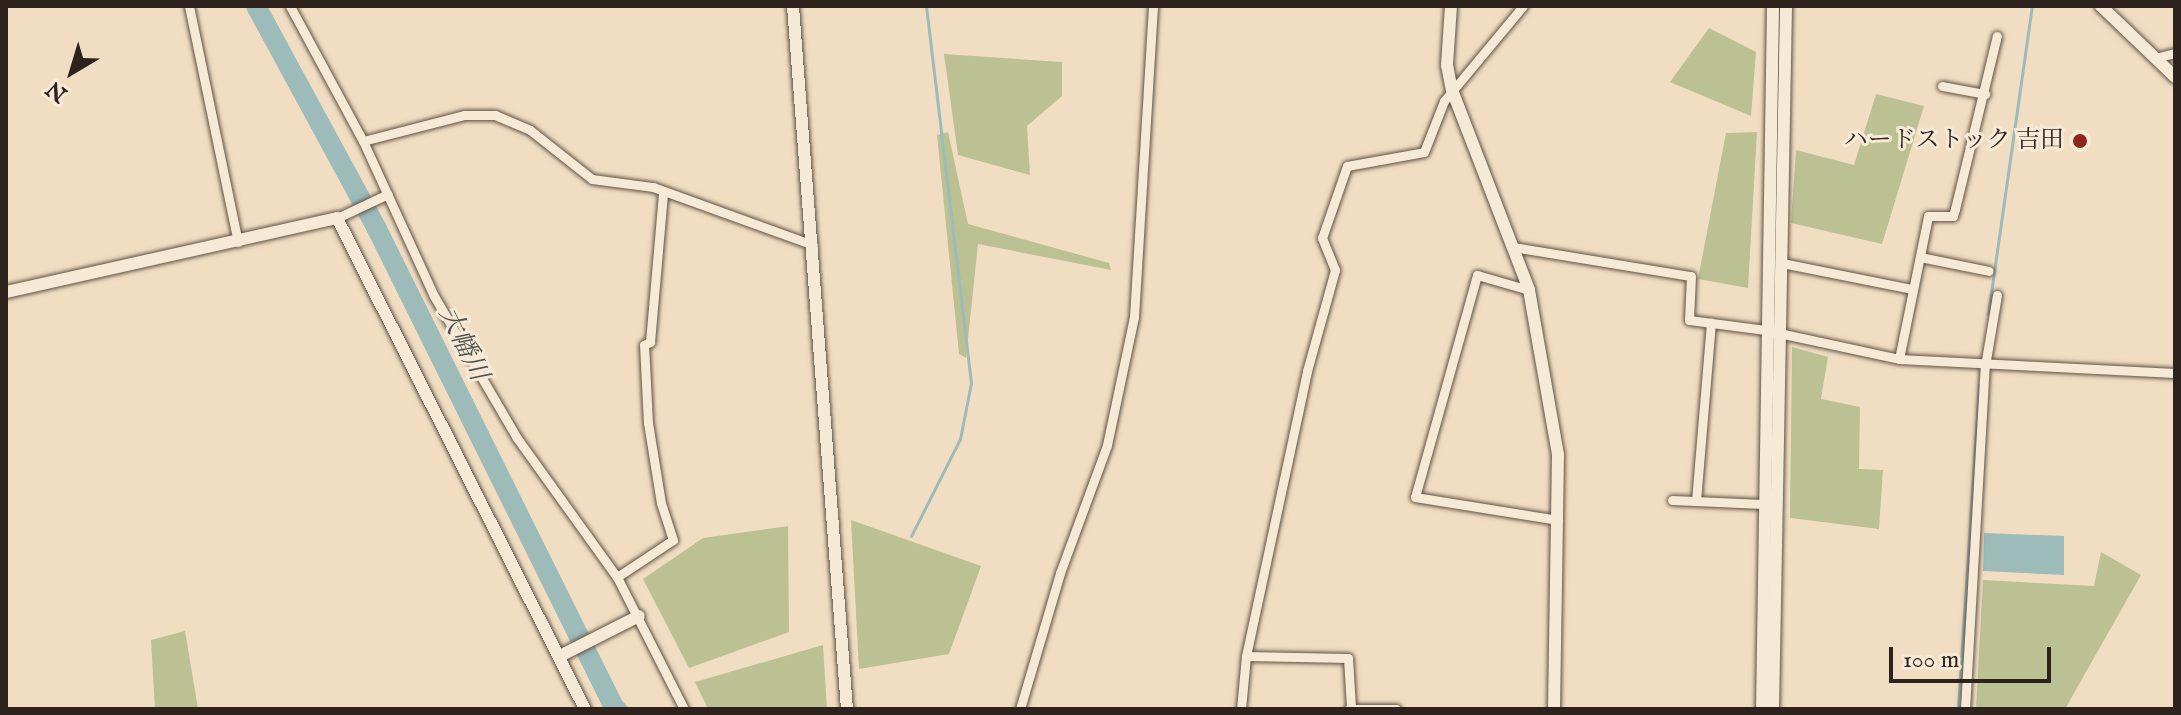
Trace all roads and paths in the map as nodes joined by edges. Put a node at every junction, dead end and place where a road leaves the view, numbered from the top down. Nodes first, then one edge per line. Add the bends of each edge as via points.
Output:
1 (189, 6) edge
2 (290, 6) edge
3 (793, 6) edge
4 (1153, 6) edge
5 (1451, 6) edge
6 (1523, 6) edge
7 (1773, 6) edge
8 (1786, 6) edge
9 (2101, 6) edge
10 (1997, 36) dead end
11 (2175, 53) edge
12 (2155, 58) junction
13 (2175, 77) edge
14 (1942, 86) dead end
15 (1452, 90) junction
16 (1985, 94) junction
17 (363, 141) junction
18 (663, 193) junction
19 (388, 194) junction
20 (337, 218) junction
21 (238, 242) junction
22 (813, 245) junction
23 (1513, 247) junction
24 (1920, 257) junction
25 (1782, 263) junction
26 (1989, 271) dead end
27 (1912, 289) junction
28 (1529, 290) junction
29 (6, 292) edge
30 (1997, 295) dead end
31 (1711, 323) junction
32 (1765, 330) junction
33 (1780, 333) junction
34 (1899, 359) junction
35 (1985, 366) junction
36 (2175, 373) edge
37 (1672, 500) dead end
38 (1696, 501) junction
39 (1763, 504) junction
40 (1558, 520) junction
41 (617, 577) junction
42 (639, 616) junction
43 (562, 655) junction
44 (1246, 656) junction
45 (1350, 708) edge
46 (585, 709) edge
47 (684, 709) edge
48 (847, 709) edge
49 (1020, 709) edge
50 (1241, 709) edge
51 (1396, 709) edge
52 (1554, 709) edge
53 (1762, 709) edge
54 (1773, 709) edge
55 (1965, 709) edge

1 - 21 street
2 - 17 street
3 - 22 street
4 - 49 street via 1134,317 1107,445 1060,573
5 - 15 street via 1447,65
6 - 15 street
7 - 32 street
8 - 25 street
9 - 12 street
10 - 16 street
11 - 12 street
12 - 13 street
14 - 16 street
15 - 23 street
15 - 44 street via 1424,152 1353,161 1330,209 1322,238 1335,270 1307,371
16 - 24 street via 1953,216 1928,216
17 - 18 street via 464,115 495,115 530,130 592,179
17 - 19 street
18 - 22 street
18 - 41 street via 650,342 644,345 648,423 661,503 673,540
19 - 20 street
19 - 41 street via 434,296 488,391
20 - 21 street
20 - 43 street
21 - 29 street
22 - 48 street
23 - 28 street
23 - 31 street via 1691,276 1689,320
24 - 26 street
24 - 27 street
25 - 27 street
25 - 33 street
27 - 34 street
28 - 40 street via 1558,455
28 - 40 street via 1477,275 1415,497
30 - 35 street
31 - 32 street
31 - 38 street
32 - 33 street
32 - 39 street
33 - 34 street
33 - 54 street
34 - 35 street
35 - 36 street
35 - 55 street
37 - 38 street
38 - 39 street
39 - 53 street
40 - 52 street
41 - 42 street
42 - 43 street
42 - 47 street
43 - 46 street
44 - 45 street via 1348,658
44 - 50 street
45 - 51 street

